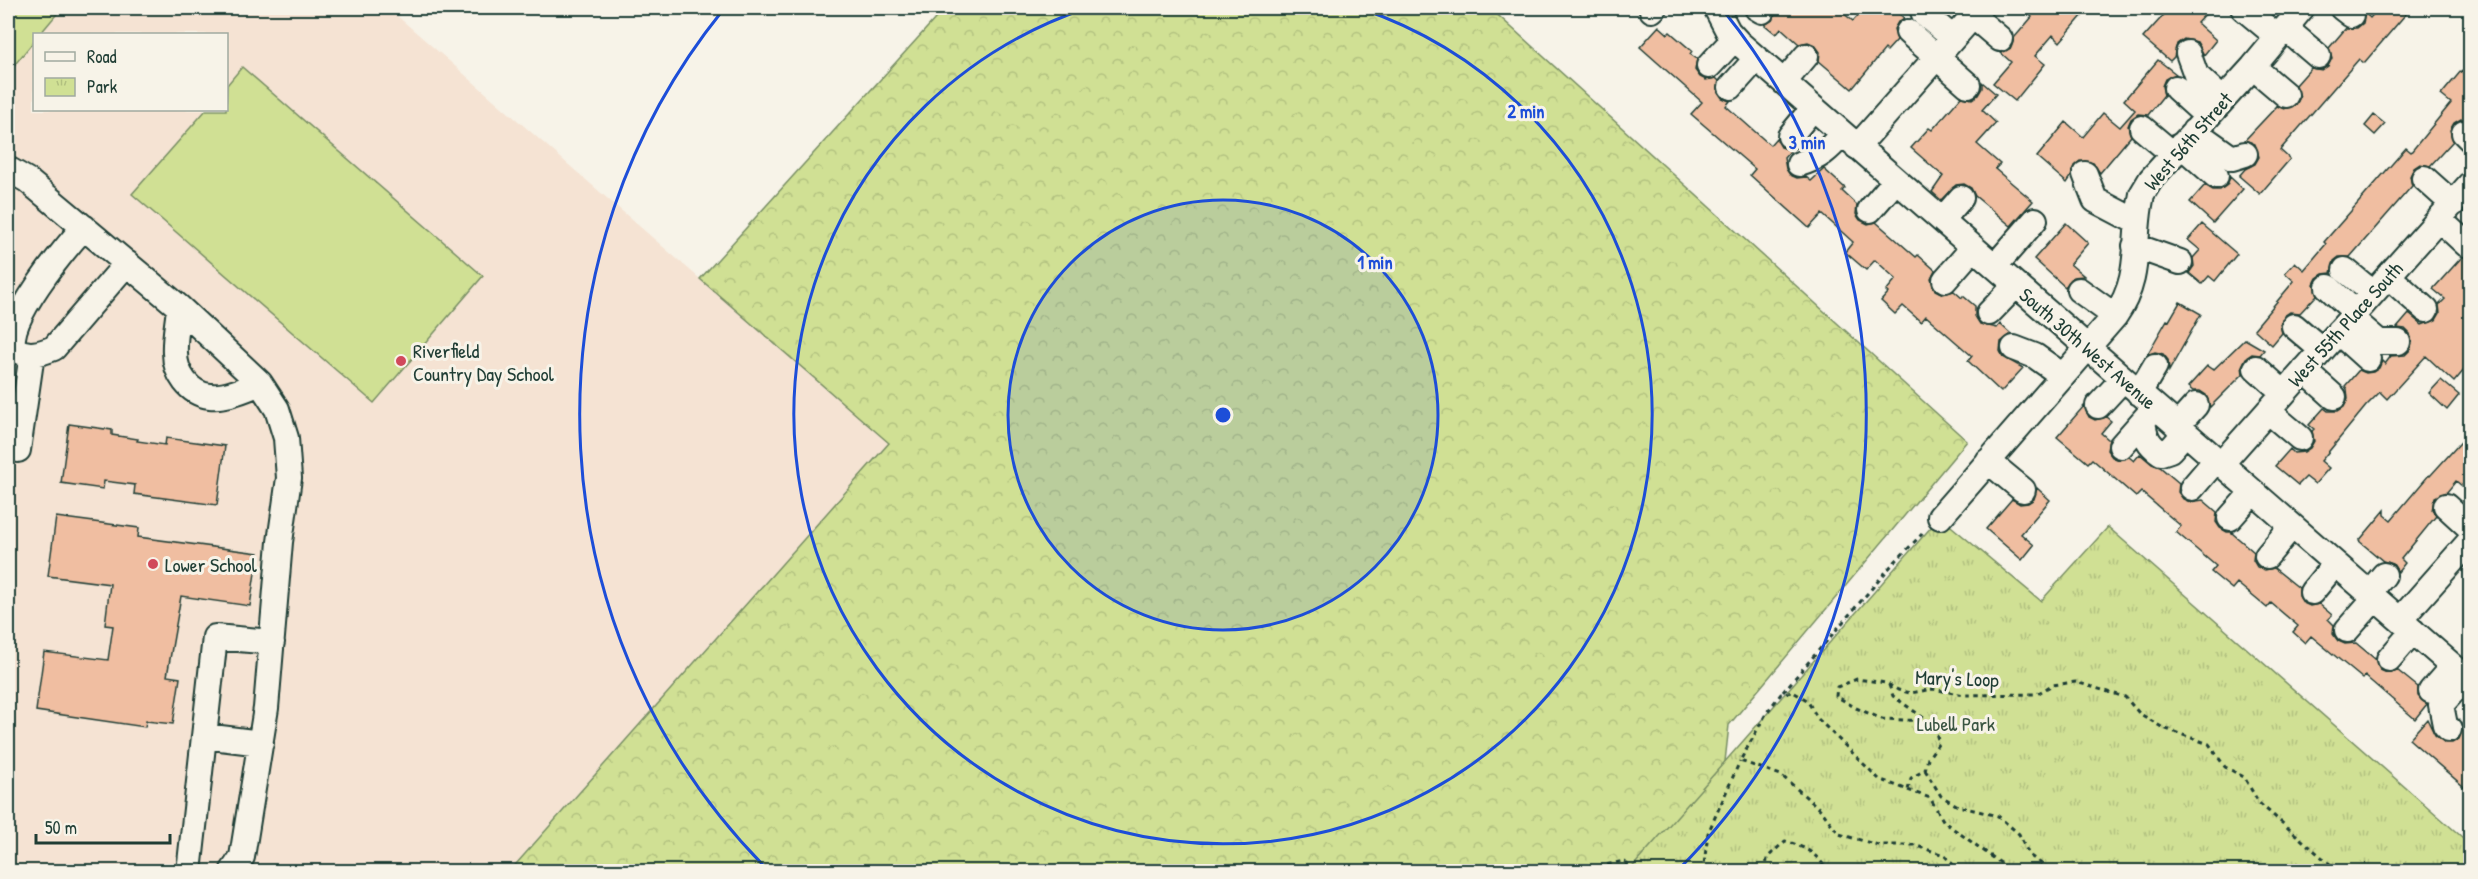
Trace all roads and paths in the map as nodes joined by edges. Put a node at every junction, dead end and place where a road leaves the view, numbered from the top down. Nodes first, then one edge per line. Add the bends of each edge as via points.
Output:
1 (1716, 8) edge
2 (1922, 8) edge
3 (2243, 8) edge
4 (2301, 8) edge
5 (1977, 12) edge
6 (1908, 32) dead end
7 (2281, 33) junction
8 (1953, 38) junction
9 (1734, 39) junction
10 (2000, 39) dead end
11 (2188, 53) dead end
12 (1806, 56) dead end
13 (2318, 56) dead end
14 (1936, 57) junction
15 (1756, 59) junction
16 (1709, 66) dead end
17 (2253, 67) junction
18 (1784, 82) junction
19 (1968, 85) dead end
20 (1731, 87) dead end
21 (2176, 88) dead end
22 (2286, 95) dead end
23 (1813, 108) junction
24 (2142, 128) dead end
25 (2196, 129) junction
26 (1790, 136) dead end
27 (1850, 140) junction
28 (2245, 154) dead end
29 (1799, 164) dead end
30 (8, 169) edge
31 (2085, 174) dead end
32 (2216, 176) dead end
33 (2424, 178) dead end
34 (1896, 180) junction
35 (2470, 184) edge
36 (1961, 198) dead end
37 (1870, 210) dead end
38 (2446, 212) junction
39 (1942, 220) junction
40 (2035, 220) dead end
41 (84, 227) junction
42 (2136, 234) junction
43 (2466, 244) dead end
44 (1973, 248) junction
45 (127, 262) junction
46 (2180, 262) dead end
47 (1995, 266) junction
48 (2345, 270) dead end
49 (1945, 280) dead end
50 (2016, 285) junction
51 (2380, 285) junction
52 (2328, 287) dead end
53 (2079, 290) dead end
54 (179, 307) junction
55 (2426, 310) dead end
56 (1989, 313) dead end
57 (2115, 316) junction
58 (2348, 320) junction
59 (2294, 326) dead end
60 (8, 341) edge
61 (2398, 342) dead end
62 (2014, 348) dead end
63 (2088, 348) junction
64 (2322, 350) junction
65 (32, 354) junction
66 (2368, 359) dead end
67 (2155, 366) dead end
68 (2256, 368) dead end
69 (2304, 370) junction
70 (2063, 376) junction
71 (260, 383) junction
72 (2334, 396) dead end
73 (2140, 400) junction
74 (2276, 402) junction
75 (2196, 405) dead end
76 (2098, 406) dead end
77 (2181, 430) junction
78 (2300, 438) dead end
79 (2121, 446) dead end
80 (18, 450) dead end
81 (1988, 461) junction
82 (2218, 462) junction
83 (2192, 488) dead end
84 (2023, 490) dead end
85 (2253, 492) junction
86 (2446, 506) dead end
87 (1940, 517) joint
88 (2230, 518) dead end
89 (2292, 526) junction
90 (2470, 540) edge
91 (2267, 556) dead end
92 (2336, 564) junction
93 (2384, 575) dead end
94 (2312, 592) dead end
95 (2372, 595) junction
96 (2406, 625) junction
97 (2347, 630) dead end
98 (272, 642) junction
99 (2389, 659) dead end
100 (2463, 675) edge
101 (1888, 684) junction
102 (2431, 691) dead end
103 (1781, 694) junction
104 (1926, 720) junction
105 (2449, 729) dead end
106 (204, 736) junction
107 (261, 743) junction
108 (1740, 760) junction
109 (1925, 770) junction
110 (1908, 789) junction
111 (189, 872) edge
112 (232, 872) edge
113 (1481, 872) edge
114 (1513, 872) edge
115 (1591, 872) edge
116 (1634, 872) edge
117 (1703, 872) edge
118 (1766, 872) edge
119 (1828, 872) edge
120 (1960, 872) edge
121 (2013, 872) edge
122 (2061, 872) edge
123 (2339, 872) edge

1 - 9 street, South 30th West Avenue
2 - 8 street
3 - 7 street
4 - 7 street, West 56th Street
5 - 8 street
5 - 10 street
6 - 14 street
7 - 13 street
7 - 17 street, West 56th Street
8 - 14 street
9 - 15 street, South 30th West Avenue
9 - 16 street
11 - 25 street via 2196,75
12 - 18 street
14 - 19 street
14 - 27 street
15 - 18 street, South 30th West Avenue
15 - 20 street
17 - 22 street
17 - 25 street, West 56th Street
18 - 23 street, South 30th West Avenue
21 - 25 street
23 - 26 street
23 - 27 street, South 30th West Avenue
24 - 25 street
25 - 28 street via 2232,158
25 - 32 street
25 - 42 street, West 56th Street via 2142,194
27 - 29 street
27 - 34 street, South 30th West Avenue
30 - 41 street
31 - 42 street via 2095,200
33 - 38 street
34 - 37 street
34 - 39 street, South 30th West Avenue
35 - 38 street, West 55th Place South
36 - 39 street
38 - 43 street
38 - 51 street, West 55th Place South
39 - 44 street, South 30th West Avenue
40 - 47 street
41 - 45 street
41 - 60 street via 29,288 11,318
42 - 46 street
42 - 57 street, West 56th Street via 2133,281
44 - 47 street, South 30th West Avenue
44 - 49 street
45 - 54 street
45 - 65 street via 54,348
47 - 50 street, South 30th West Avenue
48 - 51 street
50 - 56 street
50 - 63 street, South 30th West Avenue
51 - 55 street
51 - 58 street, West 55th Place South
52 - 58 street
53 - 57 street
54 - 71 street
54 - 71 street via 175,353 177,369 185,383 212,397
57 - 63 street, West 56th Street
58 - 61 street via 2379,342
58 - 64 street, West 55th Place South
58 - 66 street
59 - 64 street
60 - 65 street via 25,354
62 - 70 street via 2035,356
63 - 70 street, West 56th Street
63 - 73 street, South 30th West Avenue
64 - 69 street, West 55th Place South
65 - 80 street
67 - 73 street
68 - 74 street
69 - 72 street
69 - 74 street, West 55th Place South
70 - 81 street, West 56th Street
71 - 98 street via 277,409 286,438 290,478
73 - 76 street
73 - 77 street, South 30th West Avenue
73 - 77 street via 2150,446 2161,453 2170,450
73 - 79 street
74 - 78 street
74 - 82 street, West 55th Place South
75 - 77 street
77 - 82 street, South 30th West Avenue
81 - 84 street
81 - 87 street, West 56th Street
82 - 83 street, West 55th Place South
82 - 85 street, South 30th West Avenue
85 - 88 street
85 - 89 street, South 30th West Avenue
86 - 90 street
87 - 103 path via 1891,566
89 - 91 street
89 - 92 street, South 30th West Avenue
90 - 96 street
92 - 94 street
92 - 95 street, South 30th West Avenue
93 - 95 street
95 - 96 street, South 30th West Avenue
95 - 97 street
96 - 99 street
96 - 100 street, South 30th West Avenue
98 - 106 street via 215,637
98 - 107 street
100 - 102 street
100 - 105 street via 2441,705
101 - 104 path via 1893,696
101 - 104 path, Mary's Loop via 1857,680 1837,687 1836,696 1882,719
101 - 123 path, Mary's Loop via 1910,693 1934,689 1964,696 2037,694 2052,685 2076,682 2125,697 2139,713 2163,728 2209,744 2225,767 2244,777 2259,803
103 - 108 path
103 - 110 path via 1793,692 1807,700 1818,719 1879,779
104 - 109 path via 1939,743
106 - 107 street
106 - 111 street
107 - 112 street via 242,857
108 - 117 path via 1708,833
108 - 120 path via 1781,775 1821,810 1839,834 1878,845 1914,845 1944,855
109 - 110 path via 1911,778
109 - 122 path via 1941,796 1958,806 1998,816 2019,834 2029,855
110 - 121 path via 1929,798 1944,822
113 - 114 path via 1485,867
115 - 116 path via 1624,861
118 - 119 path via 1767,858 1785,841 1806,847 1820,858

